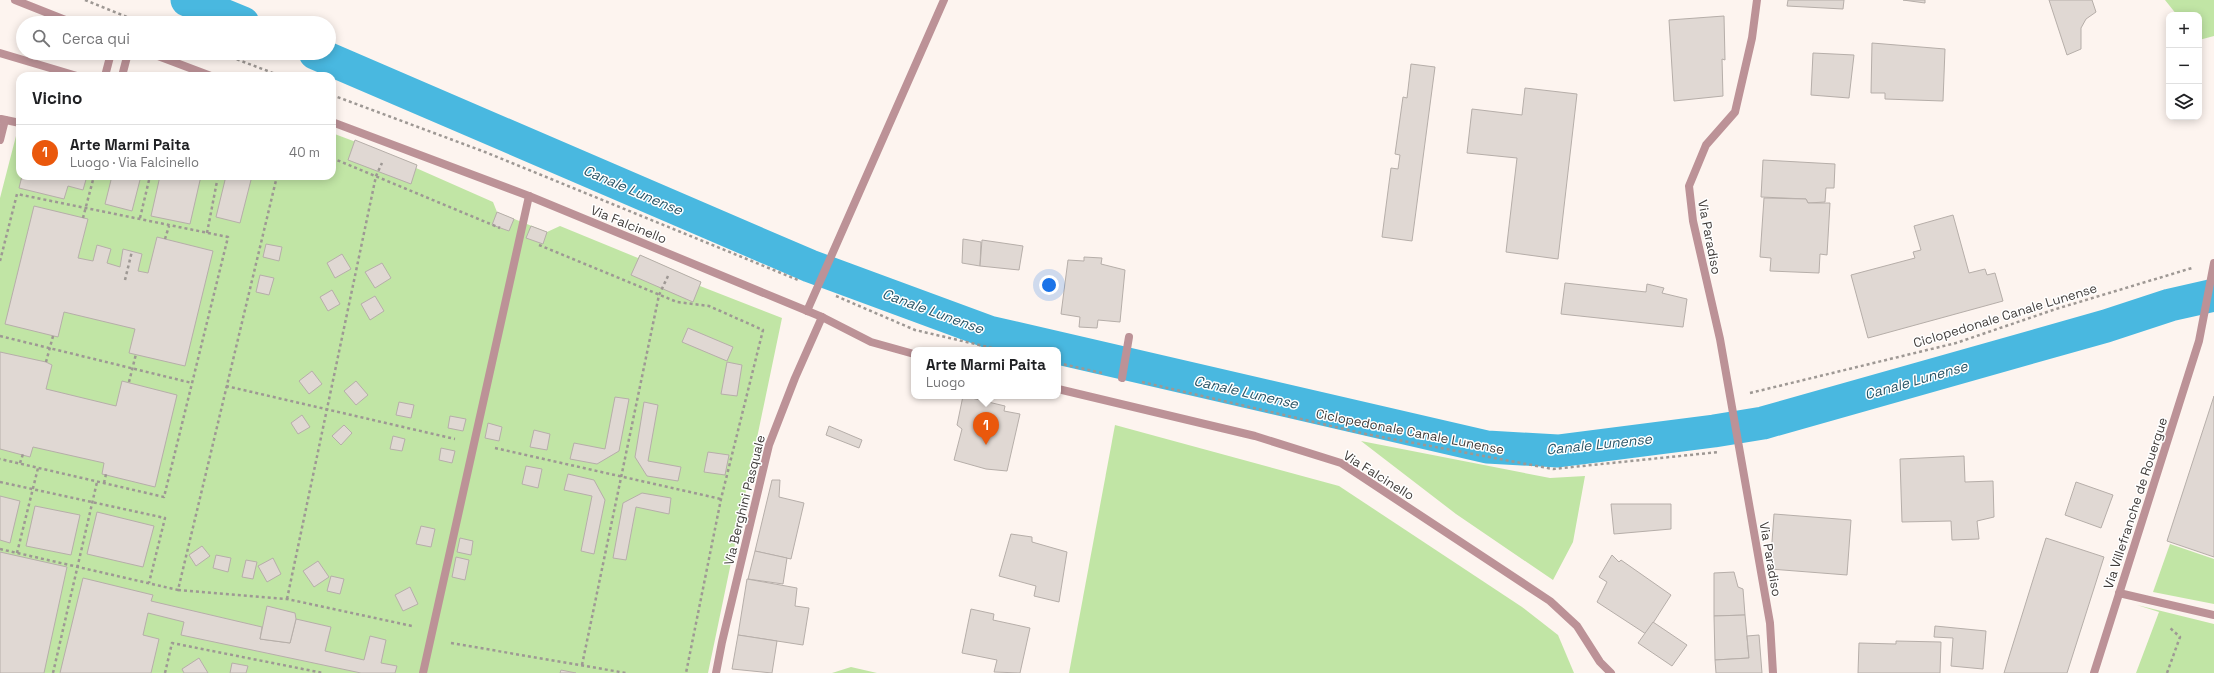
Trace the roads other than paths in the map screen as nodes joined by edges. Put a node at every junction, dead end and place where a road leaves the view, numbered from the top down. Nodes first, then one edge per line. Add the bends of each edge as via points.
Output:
1 (15, 0) edge
2 (944, 0) edge
3 (1757, 0) edge
4 (55, 16) edge
5 (0, 53) edge
6 (16, 58) edge
7 (23, 60) edge
8 (109, 60) edge
9 (126, 60) edge
10 (168, 60) edge
11 (64, 72) edge
12 (106, 72) edge
13 (123, 72) edge
14 (200, 72) edge
15 (3, 119) edge
16 (16, 122) edge
17 (336, 124) edge
18 (0, 140) edge
19 (529, 196) junction
20 (2214, 263) edge
21 (807, 311) junction
22 (822, 317) junction
23 (1129, 337) dead end
24 (911, 353) edge
25 (1123, 375) road end
26 (1061, 389) edge
27 (2119, 593) junction
28 (2214, 615) edge
29 (423, 673) edge
30 (716, 673) edge
31 (1611, 673) edge
32 (1773, 673) edge
33 (2094, 673) edge

1 - 4 street
2 - 21 street
3 - 32 street, Via Paradiso via 1752,38 1735,112 1706,145 1689,186 1693,221 1720,339 1770,622
5 - 6 street
7 - 11 street
8 - 12 street
9 - 13 street
10 - 14 street
15 - 16 street
15 - 18 street
17 - 19 street, Via Falcinello
19 - 21 street, Via Falcinello
19 - 29 street
20 - 27 street, Via Villefranche de Rouergue via 2199,341
21 - 22 street, Via Falcinello
22 - 24 street, Via Falcinello via 872,342
22 - 30 street, Via Berghini Pasquale via 769,445
23 - 25 street
26 - 31 street, Via Falcinello via 1255,436 1341,463 1550,601 1577,626 1600,662
27 - 28 street
27 - 33 street, Via Villefranche de Rouergue

